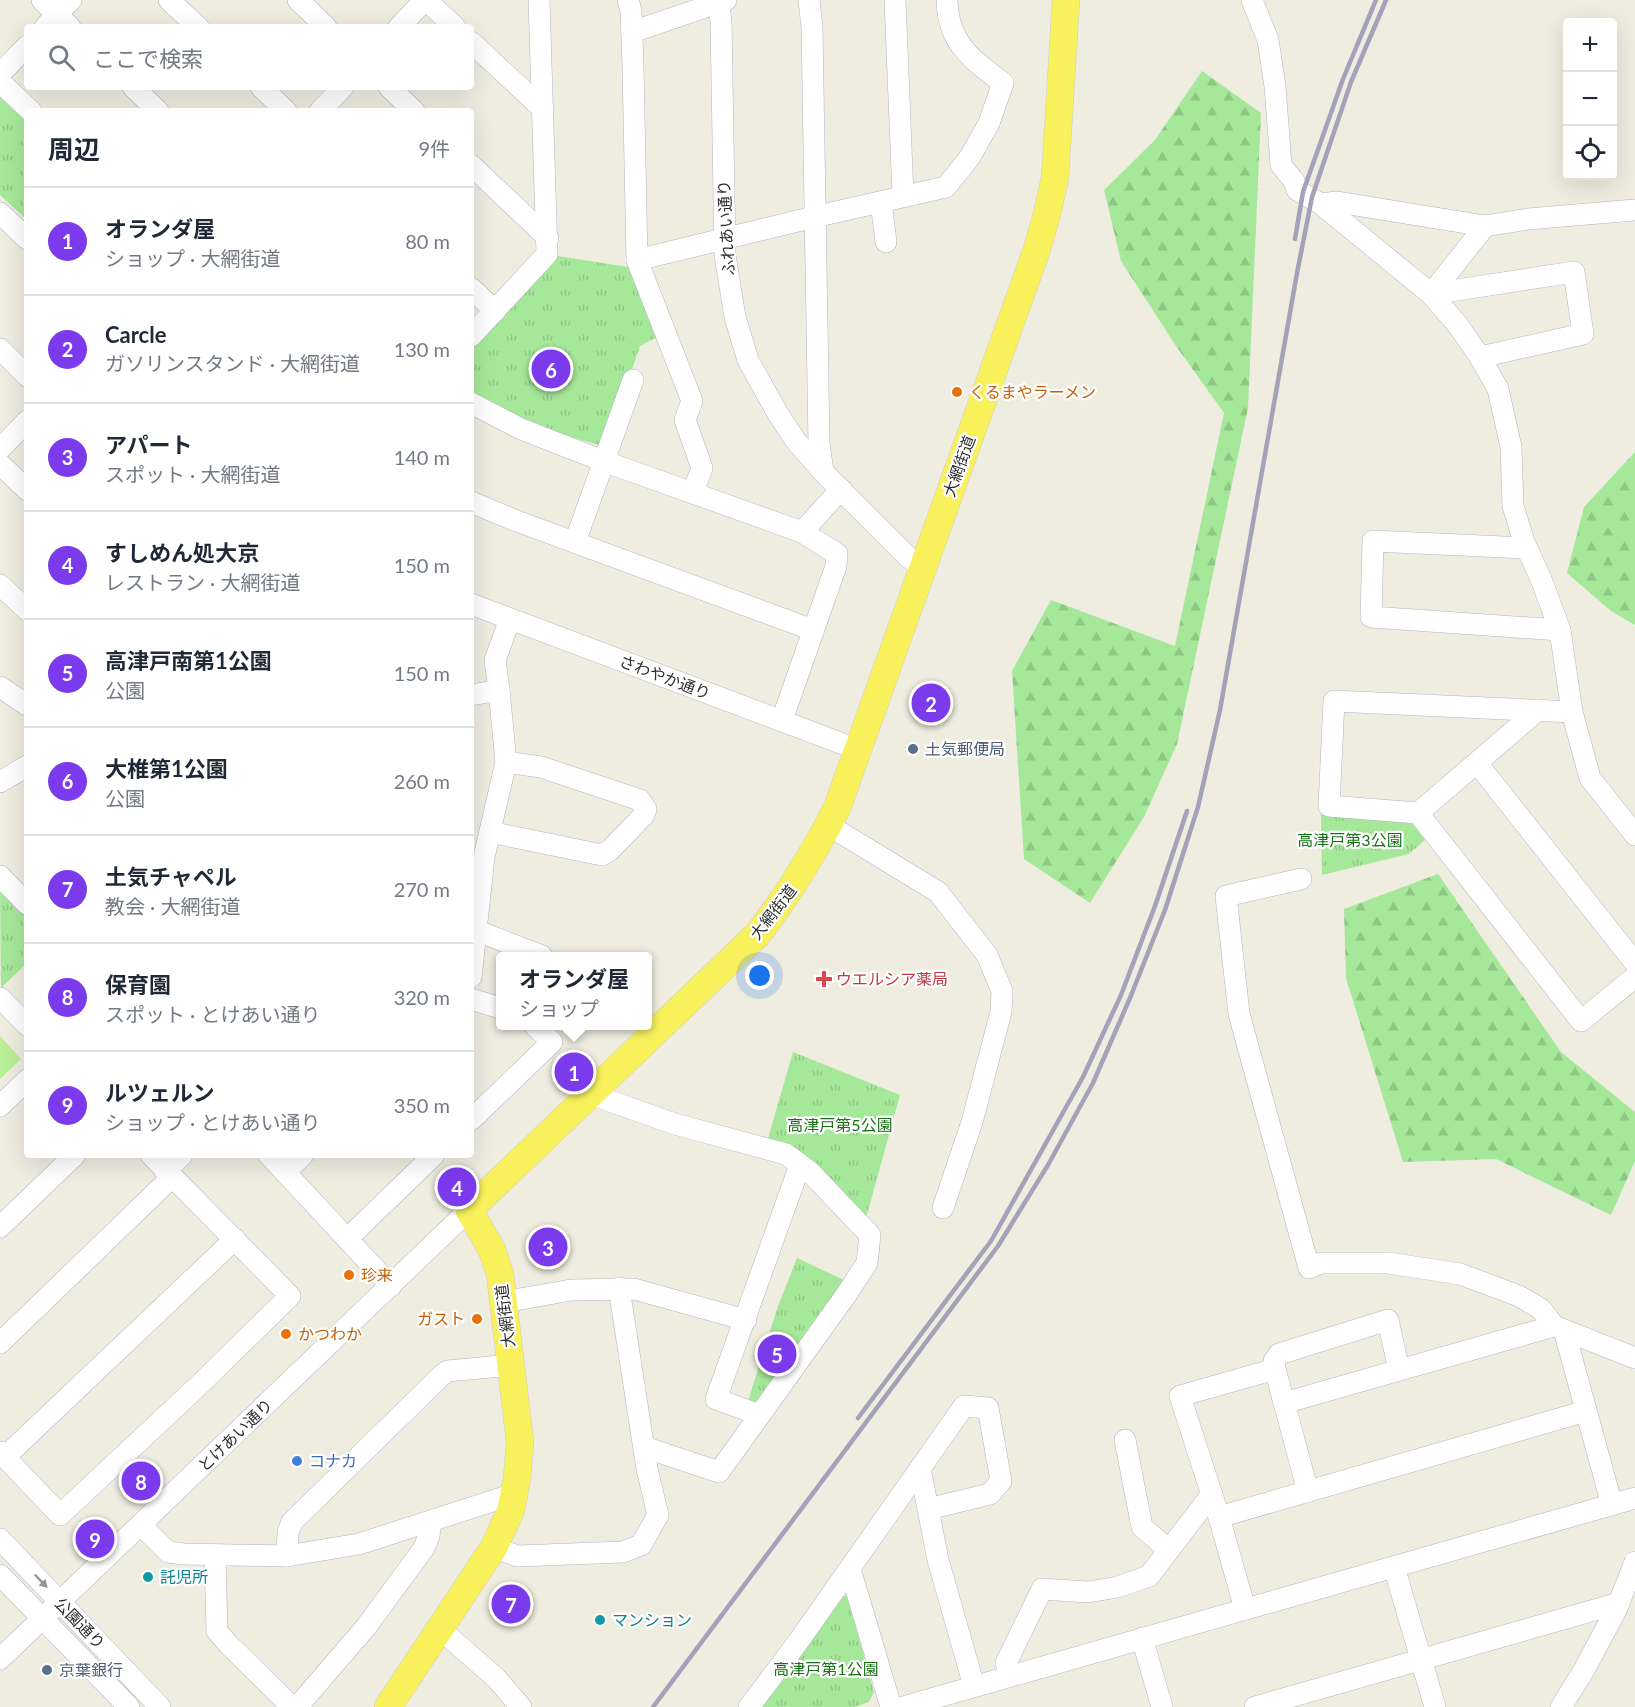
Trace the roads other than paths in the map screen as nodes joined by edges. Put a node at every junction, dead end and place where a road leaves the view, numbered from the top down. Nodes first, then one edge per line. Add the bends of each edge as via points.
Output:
1 (42, 0) edge
2 (169, 0) edge
3 (298, 0) edge
4 (426, 0) edge
5 (539, 0) edge
6 (628, 0) edge
7 (809, 0) edge
8 (895, 0) edge
9 (947, 0) edge
10 (1066, 0) edge
11 (1252, 0) edge
12 (721, 1) edge
13 (61, 17) edge
14 (195, 24) edge
15 (323, 24) edge
16 (402, 24) edge
17 (452, 24) edge
18 (632, 32) junction
19 (474, 45) edge
20 (24, 49) edge
21 (0, 74) edge
22 (0, 82) edge
23 (136, 90) edge
24 (264, 90) edge
25 (340, 90) edge
26 (392, 90) edge
27 (28, 108) edge
28 (155, 108) edge
29 (283, 108) edge
30 (323, 108) edge
31 (411, 108) edge
32 (542, 108) junction
33 (474, 168) edge
34 (903, 196) junction
35 (881, 201) junction
36 (1321, 204) junction
37 (1635, 210) edge
38 (0, 213) edge
39 (814, 216) junction
40 (1485, 226) junction
41 (24, 235) edge
42 (548, 238) junction
43 (724, 240) junction
44 (886, 242) dead end
45 (637, 260) junction
46 (474, 291) edge
47 (1431, 294) junction
48 (495, 311) junction
49 (474, 333) edge
50 (0, 349) edge
51 (1480, 357) junction
52 (24, 373) edge
53 (633, 380) dead end
54 (474, 406) edge
55 (24, 424) edge
56 (0, 449) edge
57 (603, 461) junction
58 (0, 464) edge
59 (823, 472) junction
60 (24, 487) edge
61 (841, 489) junction
62 (693, 492) junction
63 (474, 503) edge
64 (801, 532) junction
65 (574, 542) junction
66 (1527, 548) junction
67 (923, 568) junction
68 (0, 585) edge
69 (474, 605) edge
70 (24, 607) edge
71 (510, 619) junction
72 (813, 630) junction
73 (1560, 630) junction
74 (0, 687) edge
75 (499, 690) junction
76 (474, 694) edge
77 (24, 703) edge
78 (1538, 710) junction
79 (1572, 712) junction
80 (782, 720) junction
81 (859, 750) junction
82 (506, 762) junction
83 (1477, 763) junction
84 (1418, 813) junction
85 (828, 825) junction
86 (490, 832) junction
87 (1635, 835) edge
88 (477, 855) edge
89 (0, 876) edge
90 (1301, 879) dead end
91 (24, 901) edge
92 (475, 930) junction
93 (474, 942) edge
94 (530, 952) edge
95 (1635, 963) edge
96 (1635, 976) edge
97 (0, 998) edge
98 (474, 1000) edge
99 (496, 1006) edge
100 (24, 1022) edge
101 (652, 1025) edge
102 (539, 1030) edge
103 (645, 1031) edge
104 (24, 1083) edge
105 (590, 1094) junction
106 (0, 1106) edge
107 (474, 1117) edge
108 (72, 1158) edge
109 (177, 1158) edge
110 (272, 1158) edge
111 (300, 1158) edge
112 (431, 1158) edge
113 (800, 1165) junction
114 (162, 1168) edge
115 (285, 1172) junction
116 (943, 1208) dead end
117 (469, 1210) junction
118 (0, 1227) edge
119 (235, 1239) junction
120 (347, 1239) junction
121 (391, 1286) junction
122 (619, 1288) junction
123 (504, 1302) junction
124 (746, 1320) junction
125 (1559, 1328) junction
126 (0, 1343) edge
127 (1635, 1358) edge
128 (511, 1365) junction
129 (1275, 1369) junction
130 (1399, 1370) junction
131 (1284, 1403) junction
132 (1587, 1411) junction
133 (760, 1415) junction
134 (1125, 1440) dead end
135 (644, 1447) junction
136 (2, 1455) edge
137 (920, 1468) junction
138 (1308, 1492) junction
139 (514, 1494) junction
140 (1212, 1494) junction
141 (1635, 1498) edge
142 (1612, 1505) junction
143 (928, 1509) junction
144 (1219, 1517) junction
145 (431, 1521) junction
146 (141, 1525) junction
147 (0, 1539) edge
148 (494, 1547) junction
149 (1169, 1550) junction
150 (215, 1555) junction
151 (287, 1556) junction
152 (1635, 1562) edge
153 (1394, 1567) junction
154 (850, 1569) junction
155 (0, 1575) edge
156 (60, 1601) junction
157 (1619, 1603) junction
158 (1245, 1609) junction
159 (43, 1618) junction
160 (440, 1629) junction
161 (1142, 1638) junction
162 (0, 1659) edge
163 (1421, 1659) junction
164 (1011, 1675) junction
165 (974, 1686) junction
166 (129, 1707) edge
167 (160, 1707) edge
168 (388, 1707) edge
169 (521, 1707) edge
170 (749, 1707) edge
171 (891, 1707) edge
172 (903, 1707) edge
173 (1162, 1707) edge
174 (1255, 1707) edge
175 (1435, 1707) edge
176 (1561, 1707) edge

1 - 13 street
2 - 14 street
3 - 15 street
4 - 16 street
4 - 17 street
5 - 32 street
6 - 18 street
7 - 39 street
8 - 34 street
9 - 34 street via 953,34 973,60 1003,83 989,123 970,157 946,187
10 - 67 main road, 大網街道 via 1055,178 1047,214
11 - 36 street via 1268,40 1281,165 1297,190
12 - 18 street
12 - 43 street, ふれあい通り
18 - 45 street
19 - 32 street
20 - 21 street
22 - 27 street
23 - 28 street
24 - 29 street
25 - 30 street
26 - 31 street
32 - 42 street
33 - 42 street
34 - 35 street
35 - 39 street
35 - 44 street
36 - 40 street via 1337,202
36 - 47 street
37 - 40 street
38 - 41 street
39 - 43 street
39 - 59 street
40 - 47 street
42 - 48 street via 547,254
43 - 45 street
43 - 59 street, ふれあい通り via 735,317 748,360 796,441
45 - 62 street via 692,401 685,420 702,468
46 - 48 street
47 - 51 street
47 - 51 street via 1574,272 1583,334
48 - 49 street
50 - 52 street
51 - 66 street via 1498,389 1511,447 1513,506
53 - 57 street
54 - 57 street via 521,429
55 - 56 street
57 - 62 street
57 - 65 street
58 - 60 street
59 - 61 street, ふれあい通り
61 - 64 street
61 - 67 street, ふれあい通り
62 - 64 street
63 - 65 street
64 - 72 street via 837,554
65 - 72 street
66 - 73 street
66 - 73 street via 1373,541 1371,617
67 - 81 main road, 大網街道
68 - 70 street
69 - 71 street, さわやか通り
71 - 75 street via 495,660
71 - 80 street, さわやか通り
72 - 80 street
73 - 79 street
74 - 77 street
75 - 76 street
75 - 82 street
78 - 79 street
78 - 83 street
78 - 84 street via 1334,701 1329,806
79 - 87 street via 1590,778
80 - 81 street, さわやか通り
81 - 85 main road, 大網街道
82 - 86 street
82 - 86 street via 541,767 629,796 640,800 646,809 602,855
83 - 84 street
83 - 95 street
84 - 96 street via 1581,1021
85 - 101 main road, 大網街道 via 787,896 757,935
85 - 116 street via 938,892 987,955 1002,991 1001,1012 978,1100
86 - 88 street
88 - 92 street
89 - 91 street
90 - 125 street via 1226,896 1239,1014 1309,1268 1321,1263 1388,1263 1460,1274 1519,1296
92 - 93 street
92 - 94 street
97 - 100 street
98 - 99 street
102 - 107 street via 552,1042
103 - 105 main road, 大網街道
104 - 106 street
105 - 113 street via 675,1124 786,1154
105 - 117 main road, 大網街道
108 - 118 street
109 - 114 street
110 - 115 street
111 - 115 street
112 - 120 street
113 - 124 street
113 - 133 street via 870,1235 867,1263
114 - 119 street
114 - 126 street
115 - 120 street
117 - 121 street, とけあい通り
117 - 123 main road, 大網街道 via 492,1250
119 - 136 street
119 - 136 street via 290,1296 60,1515
120 - 121 street
121 - 146 street, とけあい通り
122 - 123 street via 572,1290
122 - 124 street via 634,1288
122 - 135 street
123 - 128 main road, 大網街道
124 - 133 street via 716,1399
125 - 127 street
125 - 130 street
125 - 132 street
128 - 139 main road, 大網街道 via 520,1442
128 - 151 street via 448,1371 442,1375 292,1522
129 - 130 street via 1274,1361 1279,1354 1388,1320
129 - 131 street
129 - 140 street via 1180,1396
130 - 131 street
131 - 138 street
132 - 138 street
132 - 142 street
133 - 135 street via 719,1472
134 - 149 street via 1142,1527
135 - 148 street via 658,1515 641,1545 622,1552 517,1556
137 - 143 street
137 - 143 street via 964,1406 988,1408 1001,1481 990,1494
137 - 154 street
138 - 144 street
139 - 145 street
139 - 148 main road, 大網街道
140 - 144 street
140 - 149 street
141 - 142 street
142 - 153 street
143 - 165 street via 938,1560
144 - 158 street
145 - 150 street via 424,1548 366,1627 298,1706 291,1706 217,1631
145 - 151 street via 359,1544
146 - 150 street via 168,1552
146 - 156 street, とけあい通り
147 -> 156 street, 公園通り
148 - 160 main road, 大網街道
149 - 164 street via 1149,1576 1118,1587 1088,1592 1042,1589 1006,1663
150 - 151 street
152 - 157 street
153 - 158 street
153 - 163 street
154 - 170 street
154 - 171 street
155 - 159 street, 公園通り
156 - 159 street, とけあい通り
156 - 167 street, 公園通り
157 - 163 street
157 - 176 street
158 - 161 street
159 - 162 street, とけあい通り
159 - 166 street, 公園通り
160 - 168 main road, 大網街道
160 - 169 street via 496,1678
161 - 164 street
161 - 173 street
163 - 174 street
163 - 175 street
164 - 165 street
165 - 172 street

